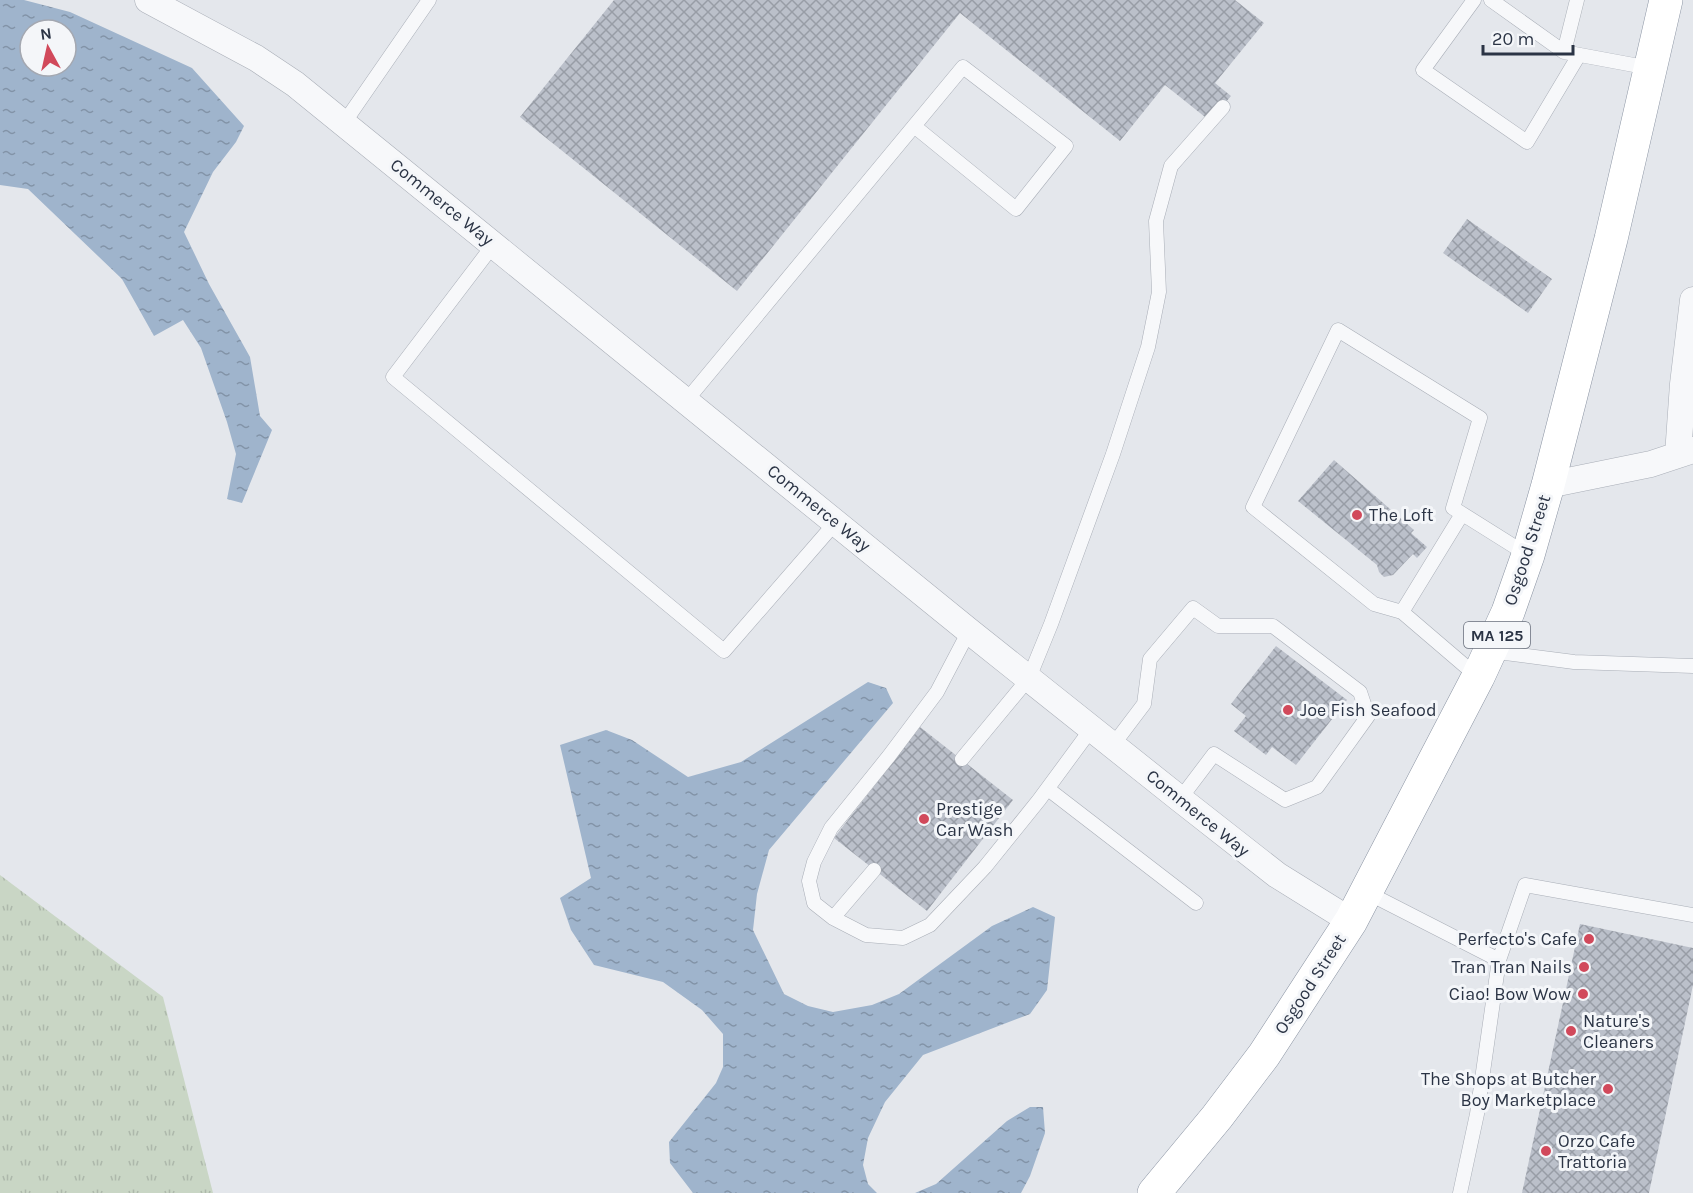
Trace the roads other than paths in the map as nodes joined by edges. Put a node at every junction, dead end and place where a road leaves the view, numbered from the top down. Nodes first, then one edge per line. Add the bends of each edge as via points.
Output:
1 (148, 0) edge
2 (429, 0) edge
3 (1473, 0) edge
4 (1491, 0) edge
5 (1577, 0) edge
6 (1666, 0) edge
7 (1564, 52) junction
8 (1579, 55) junction
9 (1650, 68) junction
10 (1223, 107) dead end
11 (344, 123) junction
12 (914, 126) junction
13 (494, 244) junction
14 (1693, 300) edge
15 (686, 401) junction
16 (1685, 452) edge
17 (1548, 485) junction
18 (1462, 514) junction
19 (836, 522) junction
20 (1528, 555) junction
21 (1402, 612) junction
22 (969, 631) junction
23 (1484, 664) junction
24 (1693, 666) edge
25 (1029, 678) junction
26 (1092, 728) junction
27 (1113, 745) junction
28 (962, 759) dead end
29 (1047, 789) junction
30 (1180, 798) junction
31 (874, 870) dead end
32 (1366, 892) junction
33 (1196, 903) dead end
34 (1693, 915) edge
35 (833, 918) junction
36 (1351, 921) junction
37 (1499, 960) junction
38 (1154, 1193) edge
39 (1460, 1193) edge

1 - 11 street, Commerce Way via 256,58
2 - 11 lane
3 - 8 lane via 1423,70 1527,142
4 - 7 lane
5 - 7 lane
6 - 9 highway, Osgood Street / MA 125
7 - 8 lane
8 - 9 lane
9 - 17 highway, Osgood Street / MA 125
10 - 25 lane via 1171,166 1156,221 1159,292 1148,347 1113,454
11 - 13 street, Commerce Way
12 - 12 lane via 963,67 1066,146 1016,209
12 - 15 lane
13 - 15 street, Commerce Way
13 - 19 lane via 393,377 724,651
14 - 16 street via 1683,384
15 - 19 street, Commerce Way
16 - 17 street via 1651,464
17 - 20 highway, Osgood Street / MA 125
18 - 20 lane
18 - 21 lane
18 - 21 lane via 1453,508 1480,418 1338,330 1253,507 1374,604
19 - 22 street, Commerce Way
20 - 23 highway, Osgood Street / MA 125
21 - 23 lane
22 - 25 street, Commerce Way
22 - 35 lane via 938,692 831,828 814,862 809,881 814,903
23 - 24 lane
23 - 32 highway, Osgood Street / MA 125
25 - 26 street, Commerce Way
25 - 28 lane
26 - 27 street, Commerce Way
26 - 29 lane
27 - 30 street, Commerce Way
27 - 30 lane via 1144,704 1150,659 1193,609 1218,626 1273,626 1360,692 1368,716 1317,787 1285,800 1214,754
29 - 33 lane
29 - 35 lane via 985,867 930,925 903,938 866,935
30 - 36 street, Commerce Way via 1277,875
31 - 35 lane
32 - 36 highway, Osgood Street / MA 125
32 - 37 lane
34 - 37 lane via 1525,885
36 - 38 highway, Osgood Street / MA 125 via 1264,1055
37 - 39 lane via 1477,1114

